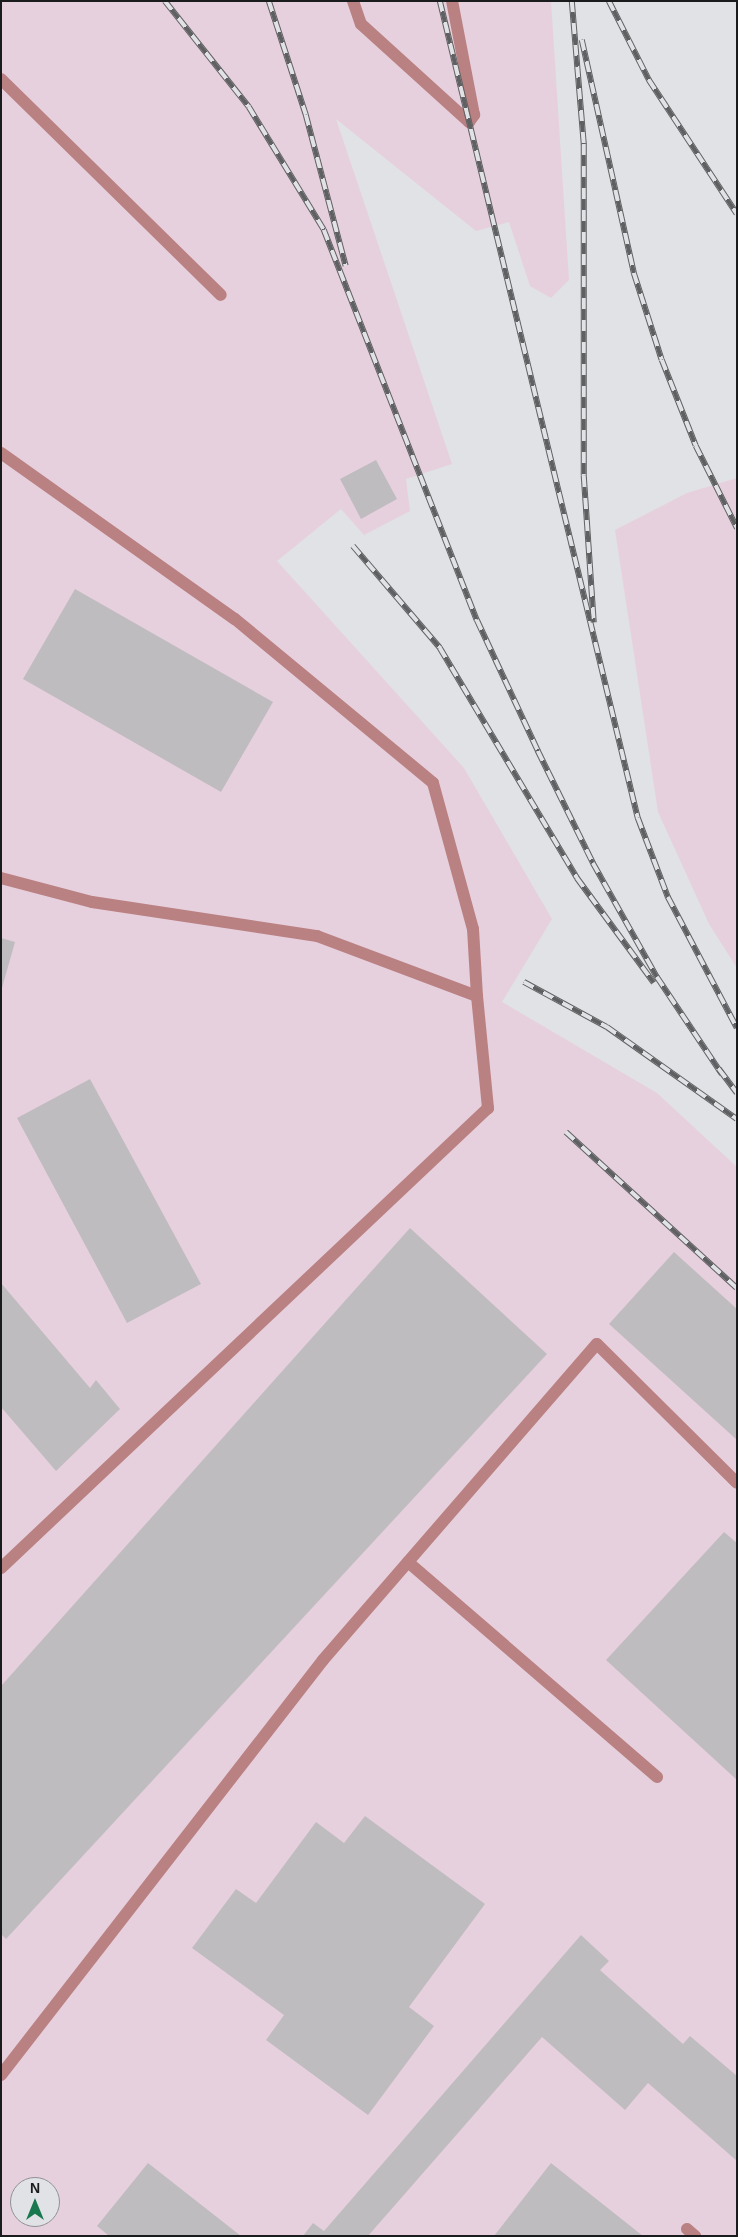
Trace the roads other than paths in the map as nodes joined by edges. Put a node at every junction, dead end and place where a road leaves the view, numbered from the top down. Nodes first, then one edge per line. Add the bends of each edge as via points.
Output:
1 (353, 1) edge
2 (452, 1) edge
3 (1, 78) edge
4 (221, 295) dead end
5 (1, 453) edge
6 (1, 878) edge
7 (477, 996) junction
8 (737, 1483) edge
9 (408, 1562) junction
10 (1, 1568) edge
11 (657, 1777) dead end
12 (1, 2075) edge

1 - 2 lane via 361,24 469,122 474,115
3 - 4 lane
5 - 7 lane via 236,619 432,783 473,929
6 - 7 lane via 92,902 317,936
7 - 10 lane via 488,1108
8 - 9 lane via 596,1344
9 - 11 lane
9 - 12 lane via 322,1660

